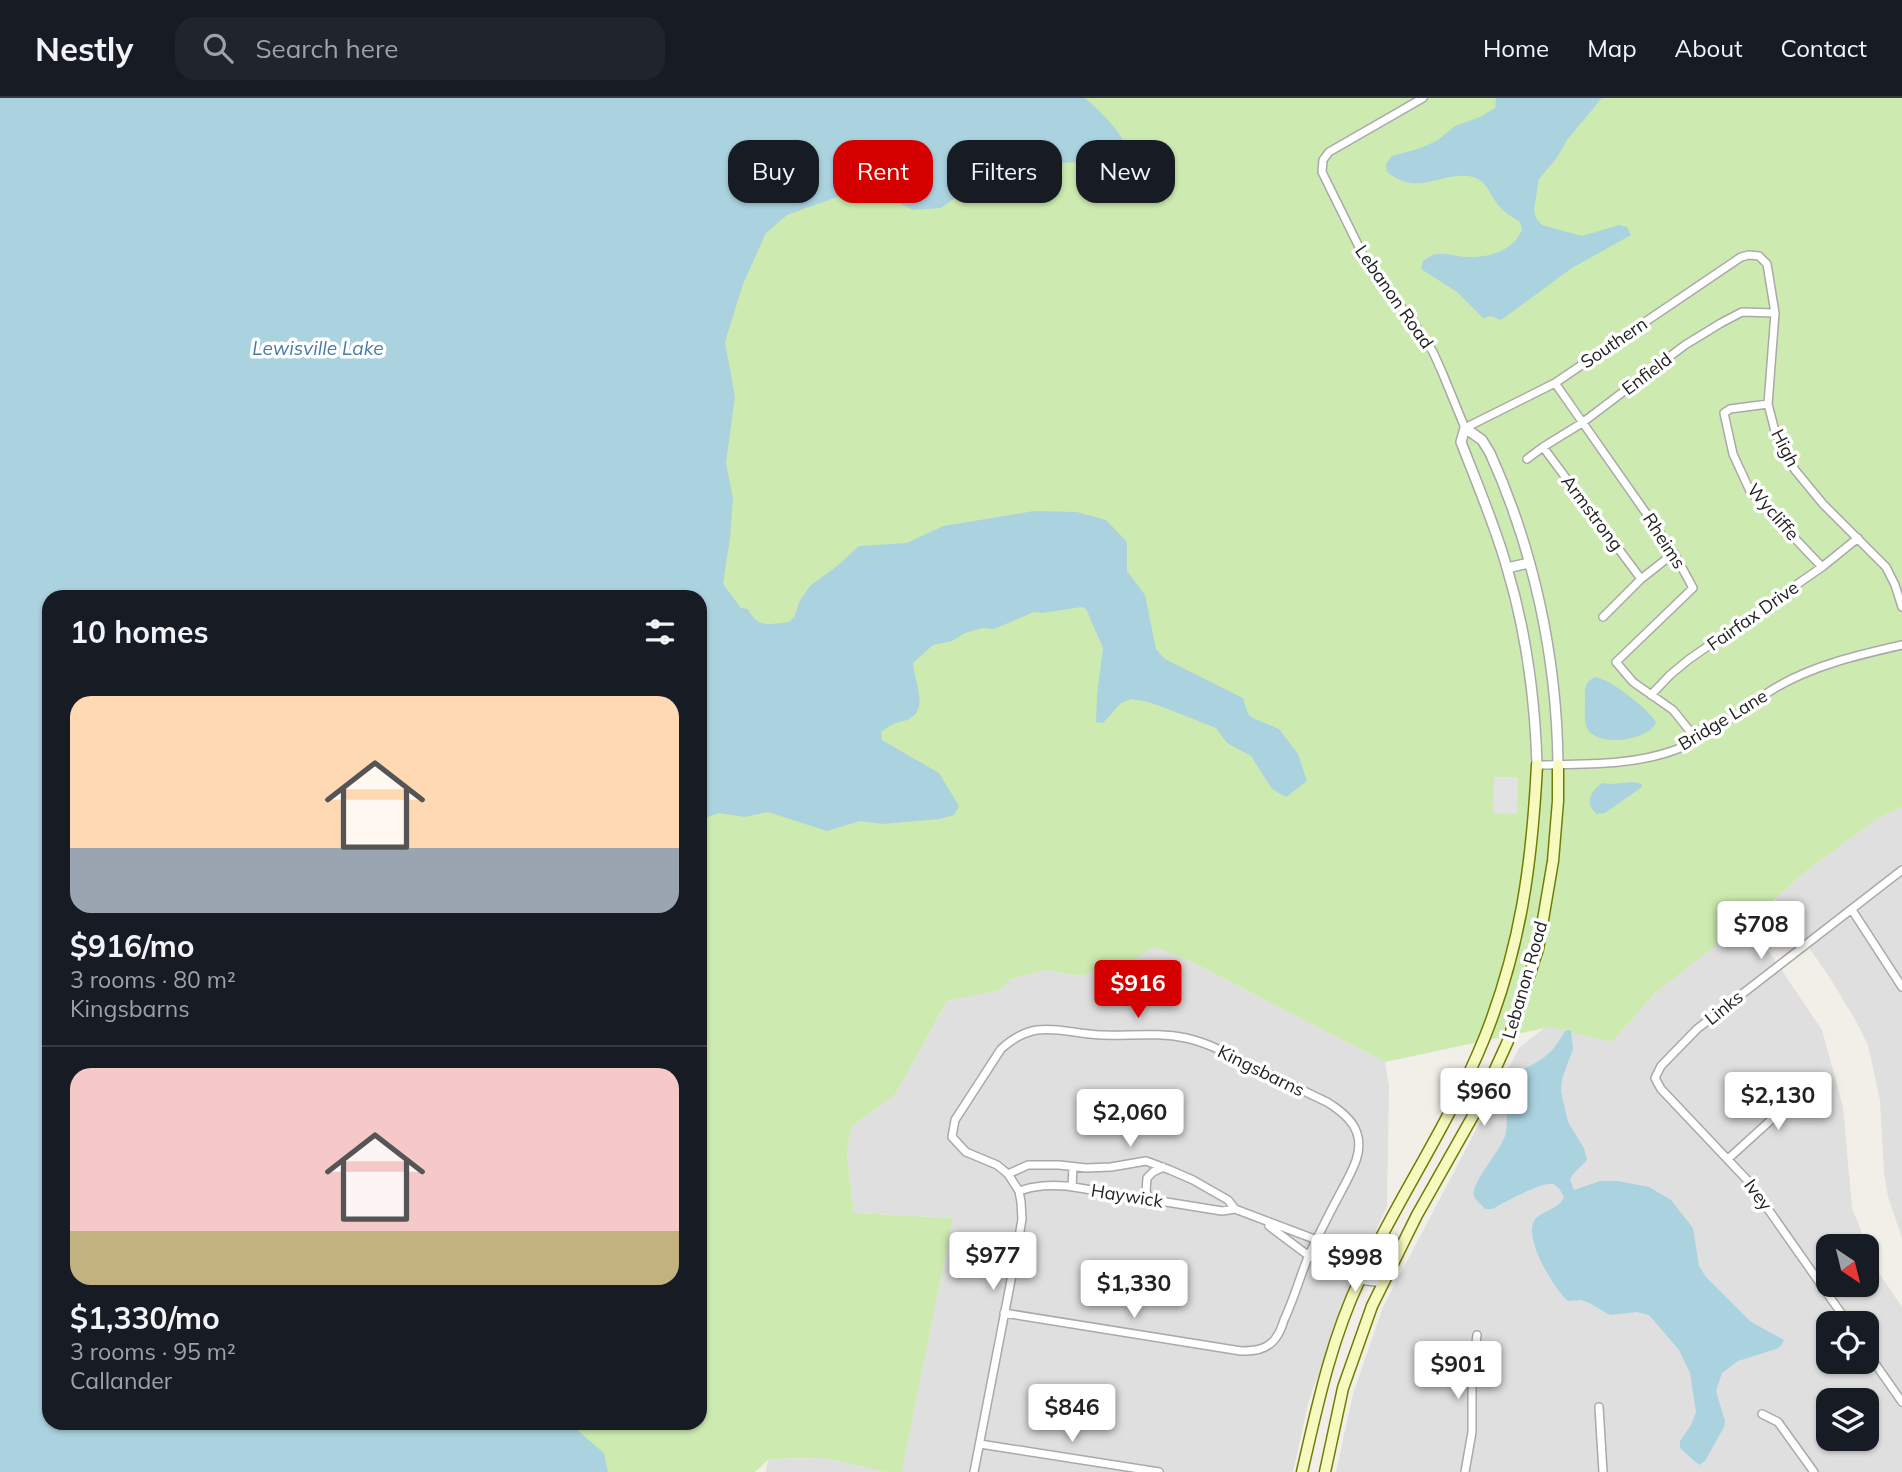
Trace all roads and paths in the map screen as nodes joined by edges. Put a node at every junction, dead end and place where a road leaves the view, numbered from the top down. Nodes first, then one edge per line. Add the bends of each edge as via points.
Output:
1 (1423, 98) edge
2 (1759, 256) joint
3 (1775, 313) junction
4 (1555, 383) junction
5 (1768, 404) junction
6 (1582, 424) junction
7 (1465, 428) junction
8 (1543, 447) junction
9 (1527, 459) dead end
10 (1858, 538) junction
11 (1674, 552) junction
12 (1529, 563) junction
13 (1822, 567) junction
14 (1507, 568) junction
15 (1641, 579) junction
16 (1902, 607) edge
17 (1603, 617) dead end
18 (1902, 645) edge
19 (1651, 695) junction
20 (1697, 740) junction
21 (1537, 765) junction
22 (1558, 765) junction
23 (1902, 870) edge
24 (1852, 910) junction
25 (1902, 987) edge
26 (1655, 1078) joint
27 (1818, 1088) dead end
28 (1728, 1158) junction
29 (1073, 1167) junction
30 (1163, 1167) junction
31 (1008, 1174) junction
32 (1072, 1187) junction
33 (1019, 1191) junction
34 (1151, 1200) junction
35 (1235, 1209) junction
36 (1260, 1219) junction
37 (1318, 1240) junction
38 (1337, 1249) junction
39 (1309, 1256) junction
40 (1367, 1264) junction
41 (1329, 1265) junction
42 (1359, 1280) junction
43 (1384, 1283) junction
44 (1839, 1311) edge
45 (1004, 1314) junction
46 (1477, 1335) dead end
47 (1879, 1369) edge
48 (1902, 1402) edge
49 (1599, 1407) dead end
50 (1762, 1415) dead end
51 (980, 1444) junction
52 (1091, 1462) junction
53 (974, 1472) edge
54 (1089, 1472) edge
55 (1159, 1472) edge
56 (1302, 1472) edge
57 (1325, 1472) edge
58 (1465, 1472) edge
59 (1603, 1472) edge
60 (1814, 1472) edge

1 - 7 street, Lebanon Road via 1329,152 1322,172 1373,273 1433,352
2 - 3 street, High via 1767,264
2 - 4 street, Southern via 1741,257
3 - 5 street, High
3 - 6 street, Enfield via 1742,312 1721,323
4 - 6 street, Rheims
4 - 7 street, Southern
5 - 10 street, High via 1776,435 1795,470
5 - 13 street, Wycliffe via 1724,413 1732,454 1750,491
6 - 8 street, Enfield
6 - 11 street, Rheims
7 - 12 street, Lebanon Road via 1482,440 1489,453
7 - 14 street, Lebanon Road via 1461,442
8 - 9 street, Enfield
8 - 15 street, Armstrong
10 - 13 street, Fairfax Drive
10 - 16 street, High via 1886,567
11 - 15 street
11 - 19 street, Rheims via 1693,588 1616,662
12 - 14 street
12 - 22 street, Lebanon Road via 1551,664
13 - 19 street, Fairfax Drive via 1688,660
14 - 21 street, Lebanon Road via 1525,643
15 - 17 street
18 - 20 street, Bridge Lane via 1801,675
19 - 20 street, Rheims via 1673,710
20 - 22 street, Bridge Lane via 1661,755 1625,762
21 - 22 street, Bridge Lane
21 - 40 main road, Lebanon Road via 1526,891 1499,998 1462,1089
22 - 43 main road, Lebanon Road via 1553,861 1538,949 1508,1041
23 - 24 street, Links
24 - 25 street
24 - 26 street, Links via 1697,1029
26 - 28 street, Ivey
27 - 28 street via 1794,1099
28 - 44 street, Ivey via 1758,1193
29 - 30 street, Haywick via 1146,1161
29 - 31 street, Haywick via 1028,1165
29 - 32 street
30 - 34 street via 1147,1178
30 - 35 street, Haywick via 1228,1200
31 - 33 street, Kingsbarns
31 - 37 street, Kingsbarns via 966,1152 952,1137 955,1120 1009,1041 1046,1028 1187,1038 1327,1102 1350,1121 1358,1136 1359,1152
32 - 33 street, Haywick via 1046,1185
32 - 34 street, Haywick
33 - 45 street via 1022,1219
34 - 35 street, Haywick
35 - 36 street, Haywick
36 - 37 street, Haywick
36 - 39 street, Haywick
37 - 38 street, Haywick
37 - 39 street
38 - 40 street, Haywick
38 - 41 street
39 - 41 street, Haywick
39 - 45 street via 1277,1337 1255,1351
40 - 42 main road, Lebanon Road
40 - 43 street, Haywick
41 - 42 street, Haywick
42 - 43 street, Haywick
42 - 56 main road, Lebanon Road via 1325,1377
43 - 57 main road, Lebanon Road via 1343,1388
45 - 51 street
46 - 58 street
47 - 48 street
49 - 59 street
50 - 60 street via 1779,1422
51 - 52 street
51 - 53 street
52 - 54 street
52 - 55 street

